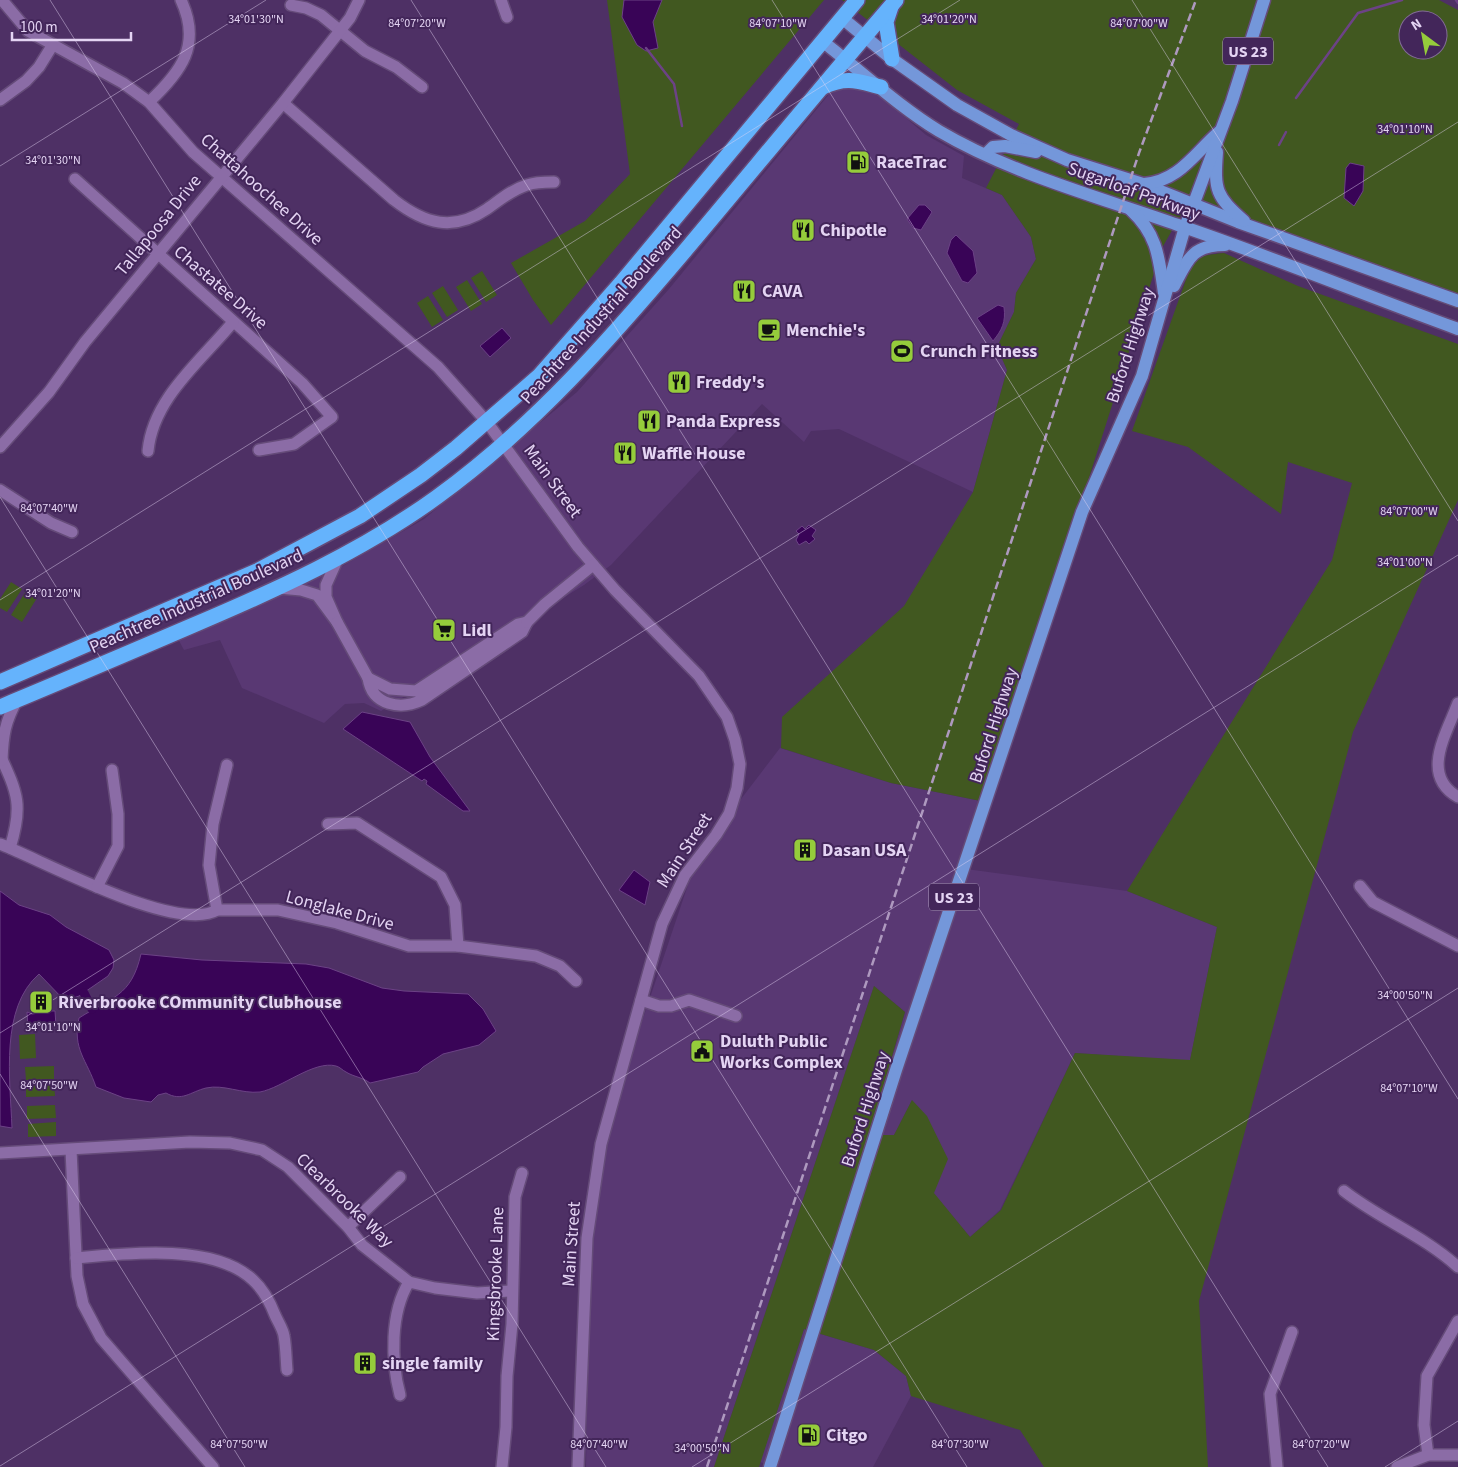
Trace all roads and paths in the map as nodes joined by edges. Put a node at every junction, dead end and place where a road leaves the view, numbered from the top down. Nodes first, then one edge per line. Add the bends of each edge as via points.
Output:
1 (2, 0) edge
2 (181, 0) edge
3 (360, 0) edge
4 (501, 0) edge
5 (857, 0) edge
6 (1264, 0) edge
7 (894, 2) edge
8 (291, 5) dead end
9 (507, 17) dead end
10 (842, 18) junction
11 (340, 32) junction
12 (863, 36) junction
13 (822, 41) junction
14 (52, 46) junction
15 (846, 59) junction
16 (892, 59) junction
17 (881, 87) junction
18 (422, 88) dead end
19 (822, 88) junction
20 (0, 100) edge
21 (149, 102) junction
22 (283, 103) junction
23 (1220, 133) junction
24 (986, 154) junction
25 (1067, 160) junction
26 (221, 177) junction
27 (75, 179) dead end
28 (554, 182) dead end
29 (1143, 184) junction
30 (1193, 204) junction
31 (1127, 207) junction
32 (1250, 226) junction
33 (1185, 227) junction
34 (1236, 247) junction
35 (157, 254) junction
36 (1164, 298) junction
37 (1458, 301) edge
38 (233, 322) junction
39 (1458, 329) edge
40 (487, 422) junction
41 (504, 444) junction
42 (0, 447) edge
43 (260, 450) dead end
44 (148, 451) dead end
45 (0, 490) edge
46 (72, 532) dead end
47 (339, 556) junction
48 (593, 565) junction
49 (278, 588) junction
50 (337, 622) junction
51 (0, 682) edge
52 (17, 700) junction
53 (1458, 703) edge
54 (0, 707) edge
55 (1, 758) edge
56 (227, 765) dead end
57 (112, 770) dead end
58 (1458, 797) edge
59 (328, 824) dead end
60 (5, 846) edge
61 (1360, 886) dead end
62 (97, 887) junction
63 (217, 910) junction
64 (458, 946) junction
65 (1458, 946) edge
66 (576, 981) dead end
67 (642, 1000) junction
68 (736, 1016) dead end
69 (71, 1150) junction
70 (0, 1153) edge
71 (522, 1172) dead end
72 (400, 1177) dead end
73 (1344, 1191) dead end
74 (348, 1227) junction
75 (76, 1258) junction
76 (1458, 1267) edge
77 (409, 1282) junction
78 (512, 1292) junction
79 (1458, 1321) edge
80 (1292, 1332) dead end
81 (287, 1370) dead end
82 (400, 1396) dead end
83 (1428, 1455) junction
84 (1458, 1455) edge
85 (212, 1467) edge
86 (502, 1467) edge
87 (578, 1467) edge
88 (770, 1467) edge
89 (1277, 1467) edge
90 (1398, 1467) edge

1 - 14 street, Chattahoochee Drive via 28,31
2 - 21 street via 187,13 188,48 183,64
3 - 11 street, Tallapoosa Drive
4 - 9 street
5 - 10 highway, Peachtree Industrial Boulevard
6 - 23 main road, Buford Highway / US 23
7 - 12 highway, Peachtree Industrial Boulevard
7 - 16 highway via 886,22
8 - 11 street via 321,15
10 - 12 main road, Sugarloaf Parkway
10 - 13 highway, Peachtree Industrial Boulevard
11 - 18 street via 365,51 396,67
11 - 22 street, Tallapoosa Drive
12 - 15 highway, Peachtree Industrial Boulevard
12 - 16 main road, Sugarloaf Parkway
13 - 15 main road, Sugarloaf Parkway
13 - 40 highway, Peachtree Industrial Boulevard via 558,355
14 - 20 street via 26,81
14 - 21 street, Chattahoochee Drive via 123,83
15 - 17 main road, Sugarloaf Parkway
15 - 19 highway, Peachtree Industrial Boulevard
16 - 25 main road, Sugarloaf Parkway via 980,120
17 - 19 highway via 852,79 838,80
17 - 24 main road, Sugarloaf Parkway via 940,131
19 - 41 highway, Peachtree Industrial Boulevard via 636,309 569,382
21 - 26 street, Chattahoochee Drive via 193,152
22 - 26 street, Tallapoosa Drive
22 - 28 street via 411,214 426,220 456,222 472,218 509,192 528,184
23 - 29 main road via 1177,174 1157,183
23 - 30 main road, Buford Highway / US 23
23 - 32 main road via 1215,181 1219,194 1228,207
24 - 25 main road via 993,147 1005,146
24 - 31 main road, Sugarloaf Parkway
25 - 29 main road, Sugarloaf Parkway
26 - 35 street, Tallapoosa Drive
26 - 40 street, Chattahoochee Drive via 438,367
27 - 35 street, Chastatee Drive
29 - 30 main road, Sugarloaf Parkway
30 - 32 main road, Sugarloaf Parkway
30 - 33 main road, Buford Highway / US 23
31 - 33 main road, Sugarloaf Parkway
31 - 36 main road via 1150,232 1157,249
32 - 37 main road, Sugarloaf Parkway
33 - 34 main road, Sugarloaf Parkway
33 - 36 main road, Buford Highway / US 23
34 - 36 main road via 1198,249 1189,257
34 - 39 main road, Sugarloaf Parkway
35 - 38 street, Chastatee Drive
35 - 42 street, Tallapoosa Drive via 49,392
36 - 88 main road, Buford Highway / US 23 via 1142,376 1079,521 896,1070
38 - 43 street, Chastatee Drive via 296,377 332,417 294,444
38 - 44 street via 166,400 150,433
40 - 41 street, Main Street
40 - 51 highway, Peachtree Industrial Boulevard via 421,475 360,516 257,571
41 - 47 highway, Peachtree Industrial Boulevard via 434,499
41 - 48 street, Main Street
45 - 46 street via 51,523
47 - 49 highway, Peachtree Industrial Boulevard
47 - 50 street via 326,585 326,597
48 - 50 street via 527,622 518,624 416,690 390,689 368,678
48 - 67 street, Main Street via 699,676 727,716 740,764 729,814 685,875 671,902
49 - 50 street via 317,595
49 - 52 highway, Peachtree Industrial Boulevard
52 - 54 highway, Peachtree Industrial Boulevard
52 - 55 street via 5,726
53 - 58 street via 1436,764 1443,786
55 - 60 street via 14,785 19,807 18,823
56 - 63 street via 213,824 209,865
57 - 62 street via 118,814 118,846
59 - 64 street via 357,823 441,877 455,905
60 - 62 street, Longlake Drive
61 - 65 street via 1373,902
62 - 63 street, Longlake Drive via 187,916 208,915
63 - 64 street, Longlake Drive via 278,910 337,923 409,946
64 - 66 street, Longlake Drive via 536,956 560,966
67 - 68 street via 671,1006 689,1000
67 - 87 street, Main Street via 609,1111 592,1188 586,1238
69 - 70 street, Clearbrooke Way
69 - 74 street, Clearbrooke Way via 190,1142 230,1143 262,1150 288,1167
69 - 75 street
71 - 78 street, Kingsbrooke Lane via 515,1197
72 - 74 street
73 - 76 street
74 - 77 street, Clearbrooke Way via 362,1245
75 - 81 street via 180,1254 216,1260 233,1267 253,1280 268,1299 284,1335
75 - 85 street via 83,1304 101,1338
77 - 78 street, Clearbrooke Way via 468,1292
77 - 82 street via 398,1311 395,1334 396,1378
78 - 86 street, Kingsbrooke Lane
79 - 83 street via 1427,1376 1424,1425
80 - 89 street via 1270,1394
83 - 84 street
83 - 90 street

